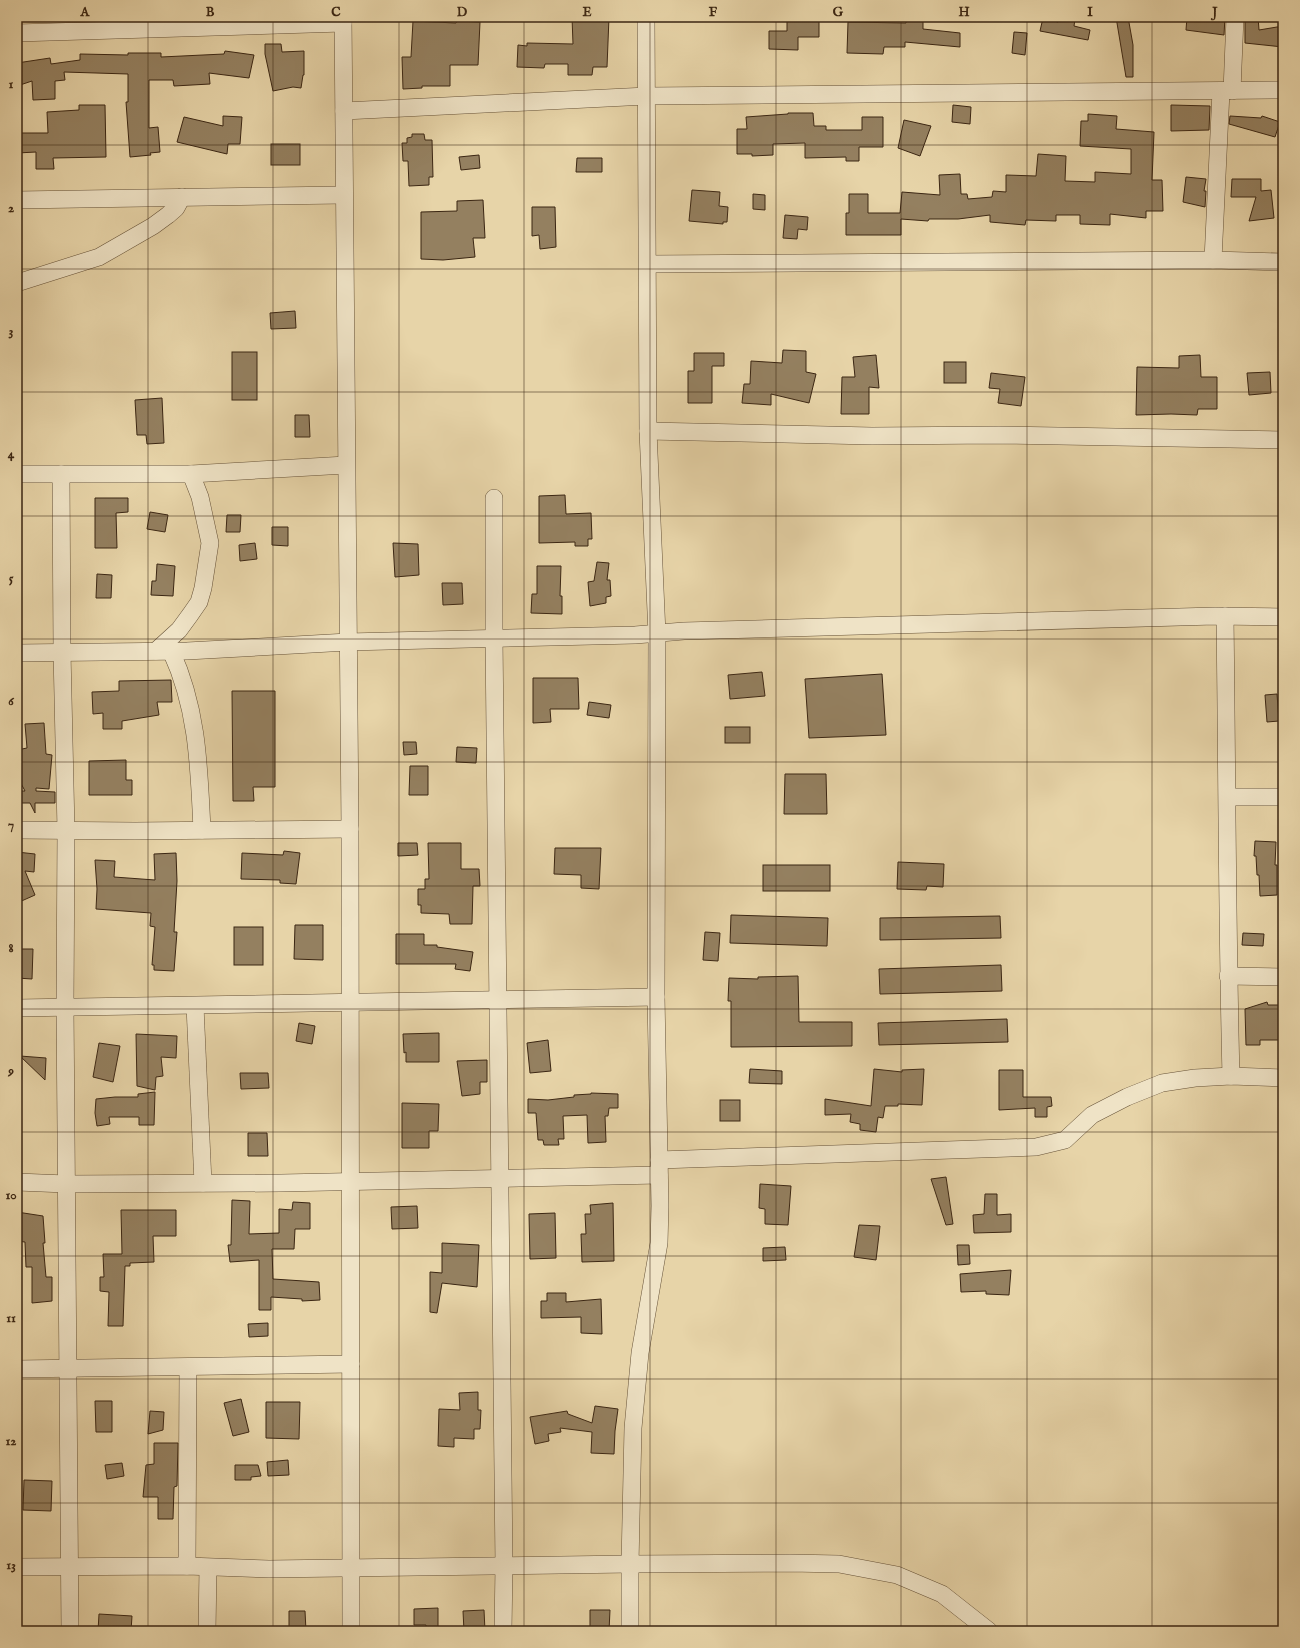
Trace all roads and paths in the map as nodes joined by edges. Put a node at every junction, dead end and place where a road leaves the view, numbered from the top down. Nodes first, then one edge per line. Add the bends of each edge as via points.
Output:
1 (646, 17) edge
2 (1235, 17) edge
3 (343, 20) edge
4 (243, 22) edge
5 (17, 32) edge
6 (1283, 90) edge
7 (1226, 91) junction
8 (647, 96) junction
9 (344, 111) junction
10 (344, 195) junction
11 (182, 197) junction
12 (17, 200) edge
13 (1213, 260) junction
14 (1283, 262) edge
15 (648, 264) junction
16 (17, 283) edge
17 (648, 431) junction
18 (1283, 440) edge
19 (346, 465) junction
20 (17, 474) edge
21 (61, 474) junction
22 (191, 474) junction
23 (494, 498) dead end
24 (1225, 616) junction
25 (1283, 617) edge
26 (657, 634) junction
27 (494, 638) junction
28 (348, 642) junction
29 (164, 651) junction
30 (62, 652) junction
31 (17, 653) edge
32 (1228, 797) junction
33 (1283, 797) edge
34 (350, 829) junction
35 (17, 830) edge
36 (66, 830) junction
37 (202, 830) junction
38 (1228, 976) junction
39 (1283, 977) edge
40 (656, 997) junction
41 (497, 999) junction
42 (349, 1003) junction
43 (195, 1006) junction
44 (65, 1007) junction
45 (17, 1008) edge
46 (1231, 1076) junction
47 (1283, 1078) edge
48 (659, 1168) junction
49 (498, 1177) junction
50 (350, 1181) junction
51 (17, 1182) edge
52 (203, 1183) junction
53 (66, 1184) junction
54 (351, 1364) junction
55 (67, 1368) junction
56 (188, 1368) junction
57 (17, 1369) edge
58 (630, 1564) junction
59 (188, 1566) junction
60 (504, 1566) junction
61 (17, 1567) edge
62 (69, 1567) junction
63 (351, 1567) junction
64 (208, 1568) junction
65 (70, 1631) edge
66 (207, 1631) edge
67 (351, 1631) edge
68 (503, 1631) edge
69 (630, 1631) edge
70 (989, 1631) edge

1 - 8 street
2 - 7 street
3 - 4 street
3 - 9 street
4 - 5 street
6 - 7 street
7 - 8 street
7 - 13 street
8 - 9 street
8 - 15 street
9 - 10 street
10 - 11 street
10 - 19 street
11 - 12 street
11 - 16 street via 176,208 153,226 99,257
13 - 14 street
13 - 15 street
15 - 17 street
17 - 18 street
17 - 26 street
19 - 22 street
19 - 28 street
20 - 21 street
21 - 22 street
21 - 30 street
22 - 29 street via 200,497 210,543 199,602
23 - 27 street
24 - 25 street
24 - 26 street via 684,631
24 - 32 street
26 - 27 street
26 - 40 street
27 - 28 street
27 - 41 street
28 - 29 street
28 - 34 street
29 - 30 street
29 - 37 street via 184,681 195,734
30 - 31 street
30 - 36 street
32 - 33 street
32 - 38 street
34 - 37 street
34 - 42 street
35 - 36 street
36 - 37 street
36 - 44 street
38 - 39 street
38 - 46 street
40 - 41 street
40 - 48 street
41 - 42 street
41 - 49 street
42 - 43 street
42 - 50 street
43 - 44 street
43 - 52 street
44 - 45 street
44 - 53 street
46 - 47 street
46 - 48 street via 1162,1083 1092,1115 1065,1140 1036,1147
48 - 49 street
48 - 58 street via 659,1243 640,1353 633,1428
49 - 50 street
49 - 60 street
50 - 52 street
50 - 54 street
51 - 53 street
52 - 53 street
53 - 55 street
54 - 56 street
54 - 63 street
55 - 56 street
55 - 57 street
55 - 62 street
56 - 59 street
58 - 60 street
58 - 69 street
58 - 70 street via 790,1563 839,1564 861,1568 897,1575 942,1594
59 - 62 street
59 - 64 street
60 - 63 street
60 - 68 street
61 - 62 street
62 - 65 street
63 - 64 street
63 - 67 street
64 - 66 street

